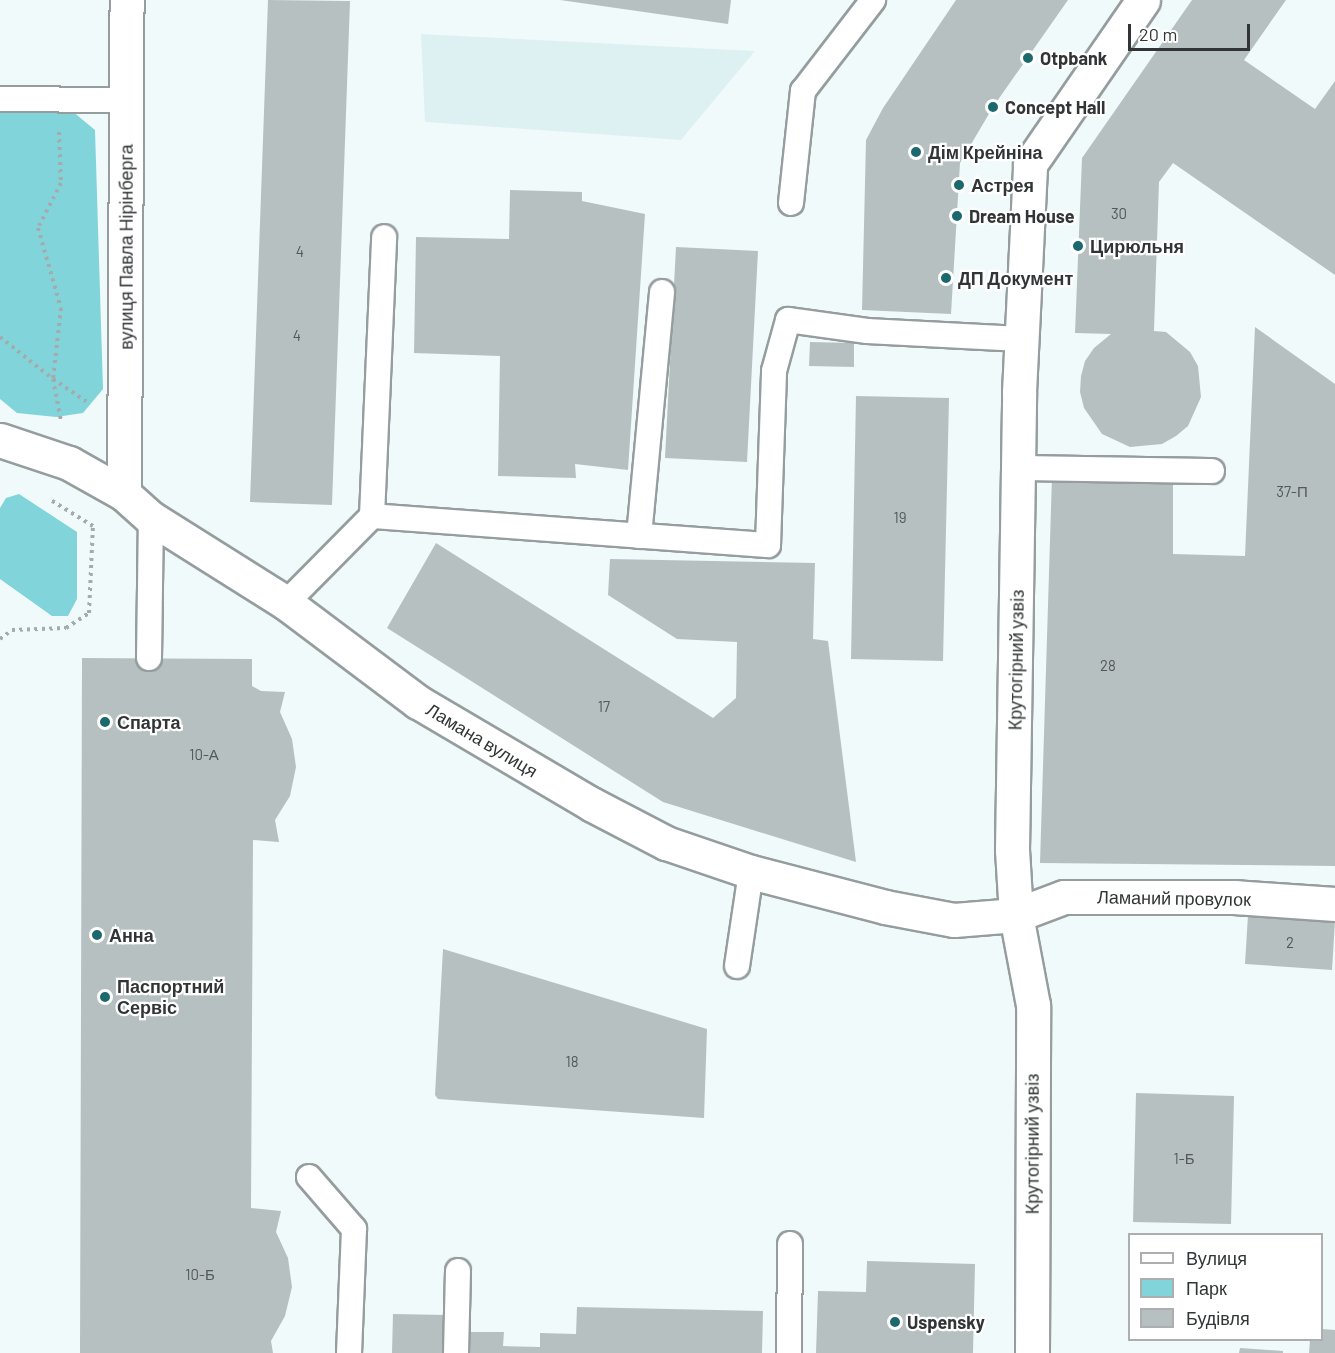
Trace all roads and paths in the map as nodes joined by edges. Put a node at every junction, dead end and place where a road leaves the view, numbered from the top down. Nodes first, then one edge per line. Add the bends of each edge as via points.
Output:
1 (127, 0) edge
2 (873, 0) edge
3 (1143, 0) edge
4 (0, 99) edge
5 (58, 100) junction
6 (127, 100) junction
7 (791, 203) dead end
8 (384, 237) dead end
9 (662, 292) dead end
10 (0, 337) edge
11 (1021, 339) junction
12 (53, 379) junction
13 (124, 426) junction
14 (0, 440) edge
15 (69, 463) junction
16 (1019, 468) junction
17 (1212, 471) dead end
18 (124, 494) junction
19 (47, 498) dead end
20 (372, 516) junction
21 (151, 518) junction
22 (639, 536) junction
23 (286, 603) junction
24 (0, 639) edge
25 (149, 658) dead end
26 (751, 872) junction
27 (1335, 904) edge
28 (1016, 915) junction
29 (737, 966) dead end
30 (309, 1177) dead end
31 (790, 1244) dead end
32 (458, 1270) dead end
33 (349, 1353) edge
34 (456, 1353) edge
35 (789, 1353) edge
36 (1032, 1353) edge

1 - 6 street, вулиця Павла Нірінберга
2 - 7 lane via 803,91
3 - 11 street, Крутогірний узвіз via 1030,164
4 - 5 lane
5 - 6 lane
5 - 12 path via 61,183 38,228 61,308
6 - 13 street, вулиця Павла Нірінберга
8 - 20 lane
9 - 22 lane
10 - 12 path
11 - 16 street, Крутогірний узвіз
11 - 22 lane via 867,331 788,320 774,371 768,545
12 - 13 path
12 - 15 path
13 - 18 street, вулиця Павла Нірінберга
14 - 15 street, Ламана вулиця
15 - 18 street, Ламана вулиця
16 - 17 lane
16 - 28 street, Крутогірний узвіз via 1012,850
18 - 21 street, Ламана вулиця
19 - 24 path via 93,526 89,614 66,628 12,630
20 - 22 lane
20 - 23 lane
21 - 23 street, Ламана вулиця
21 - 25 lane
23 - 26 street, Ламана вулиця via 418,702 591,804 666,843
26 - 28 street, Ламана вулиця via 885,907 954,920
26 - 29 lane
27 - 28 street, Ламаний провулок via 1234,897 1064,897
28 - 36 street, Крутогірний узвіз via 1033,1005
30 - 33 lane via 354,1229
31 - 35 lane
32 - 34 lane

